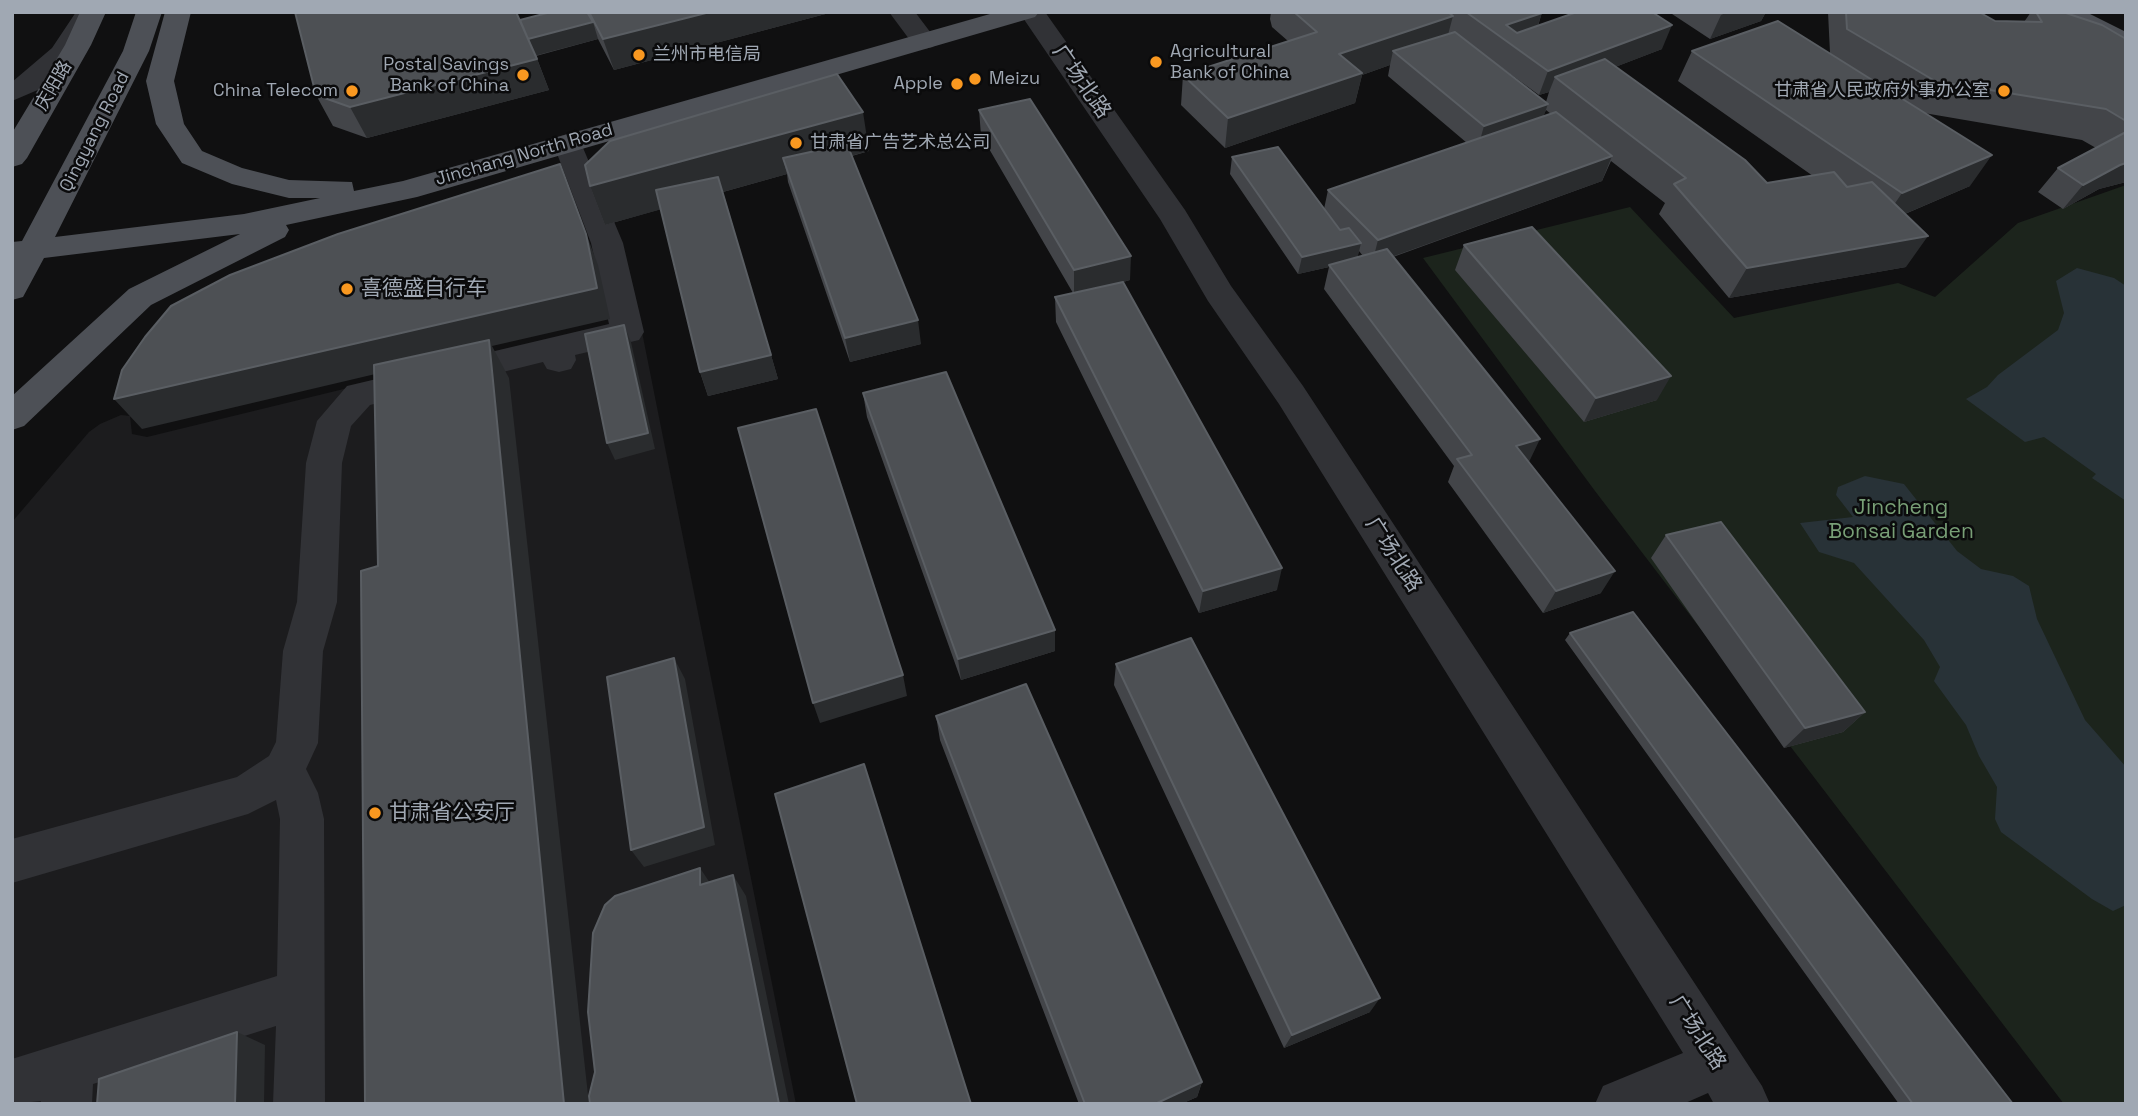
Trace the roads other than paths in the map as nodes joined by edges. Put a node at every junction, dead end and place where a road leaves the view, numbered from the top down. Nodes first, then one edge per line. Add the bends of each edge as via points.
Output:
1 (91, 12) edge
2 (149, 12) edge
3 (178, 12) edge
4 (902, 12) edge
5 (1026, 12) edge
6 (1032, 12) edge
7 (2066, 12) edge
8 (2110, 12) edge
9 (2126, 20) edge
10 (924, 41) junction
11 (2126, 43) edge
12 (12, 93) edge
13 (567, 143) junction
14 (12, 158) edge
15 (406, 190) junction
16 (310, 212) junction
17 (23, 251) edge
18 (12, 289) edge
19 (12, 417) edge
20 (284, 770) junction
21 (12, 861) edge
22 (301, 993) junction
23 (1717, 1064) junction
24 (12, 1085) edge
25 (67, 1086) edge
26 (299, 1104) edge
27 (1621, 1104) edge
28 (1744, 1104) edge

1 - 12 street via 61,54
1 - 14 main road, 庆阳路 via 78,45
2 - 17 main road, Qingyang Road via 136,51
3 - 15 main road via 160,81 170,124 192,157 232,175 289,189
4 - 10 street
5 - 10 main road, Jinchang North Road
6 - 23 street, 广场北路 via 1291,395
7 - 11 main road
8 - 9 main road
10 - 13 main road, Jinchang North Road
13 - 15 main road, Jinchang North Road
13 - 20 street via 607,243 627,332 558,354 359,395 335,421 324,463 317,602 303,651 297,743
15 - 16 main road, Jinchang North Road
16 - 17 main road, Jinchang North Road via 179,234
16 - 19 main road via 140,298
17 - 18 main road
20 - 21 street via 248,793
20 - 22 street via 302,819
22 - 25 street
22 - 26 street
23 - 27 street
23 - 28 street, 广场北路
24 - 25 street

